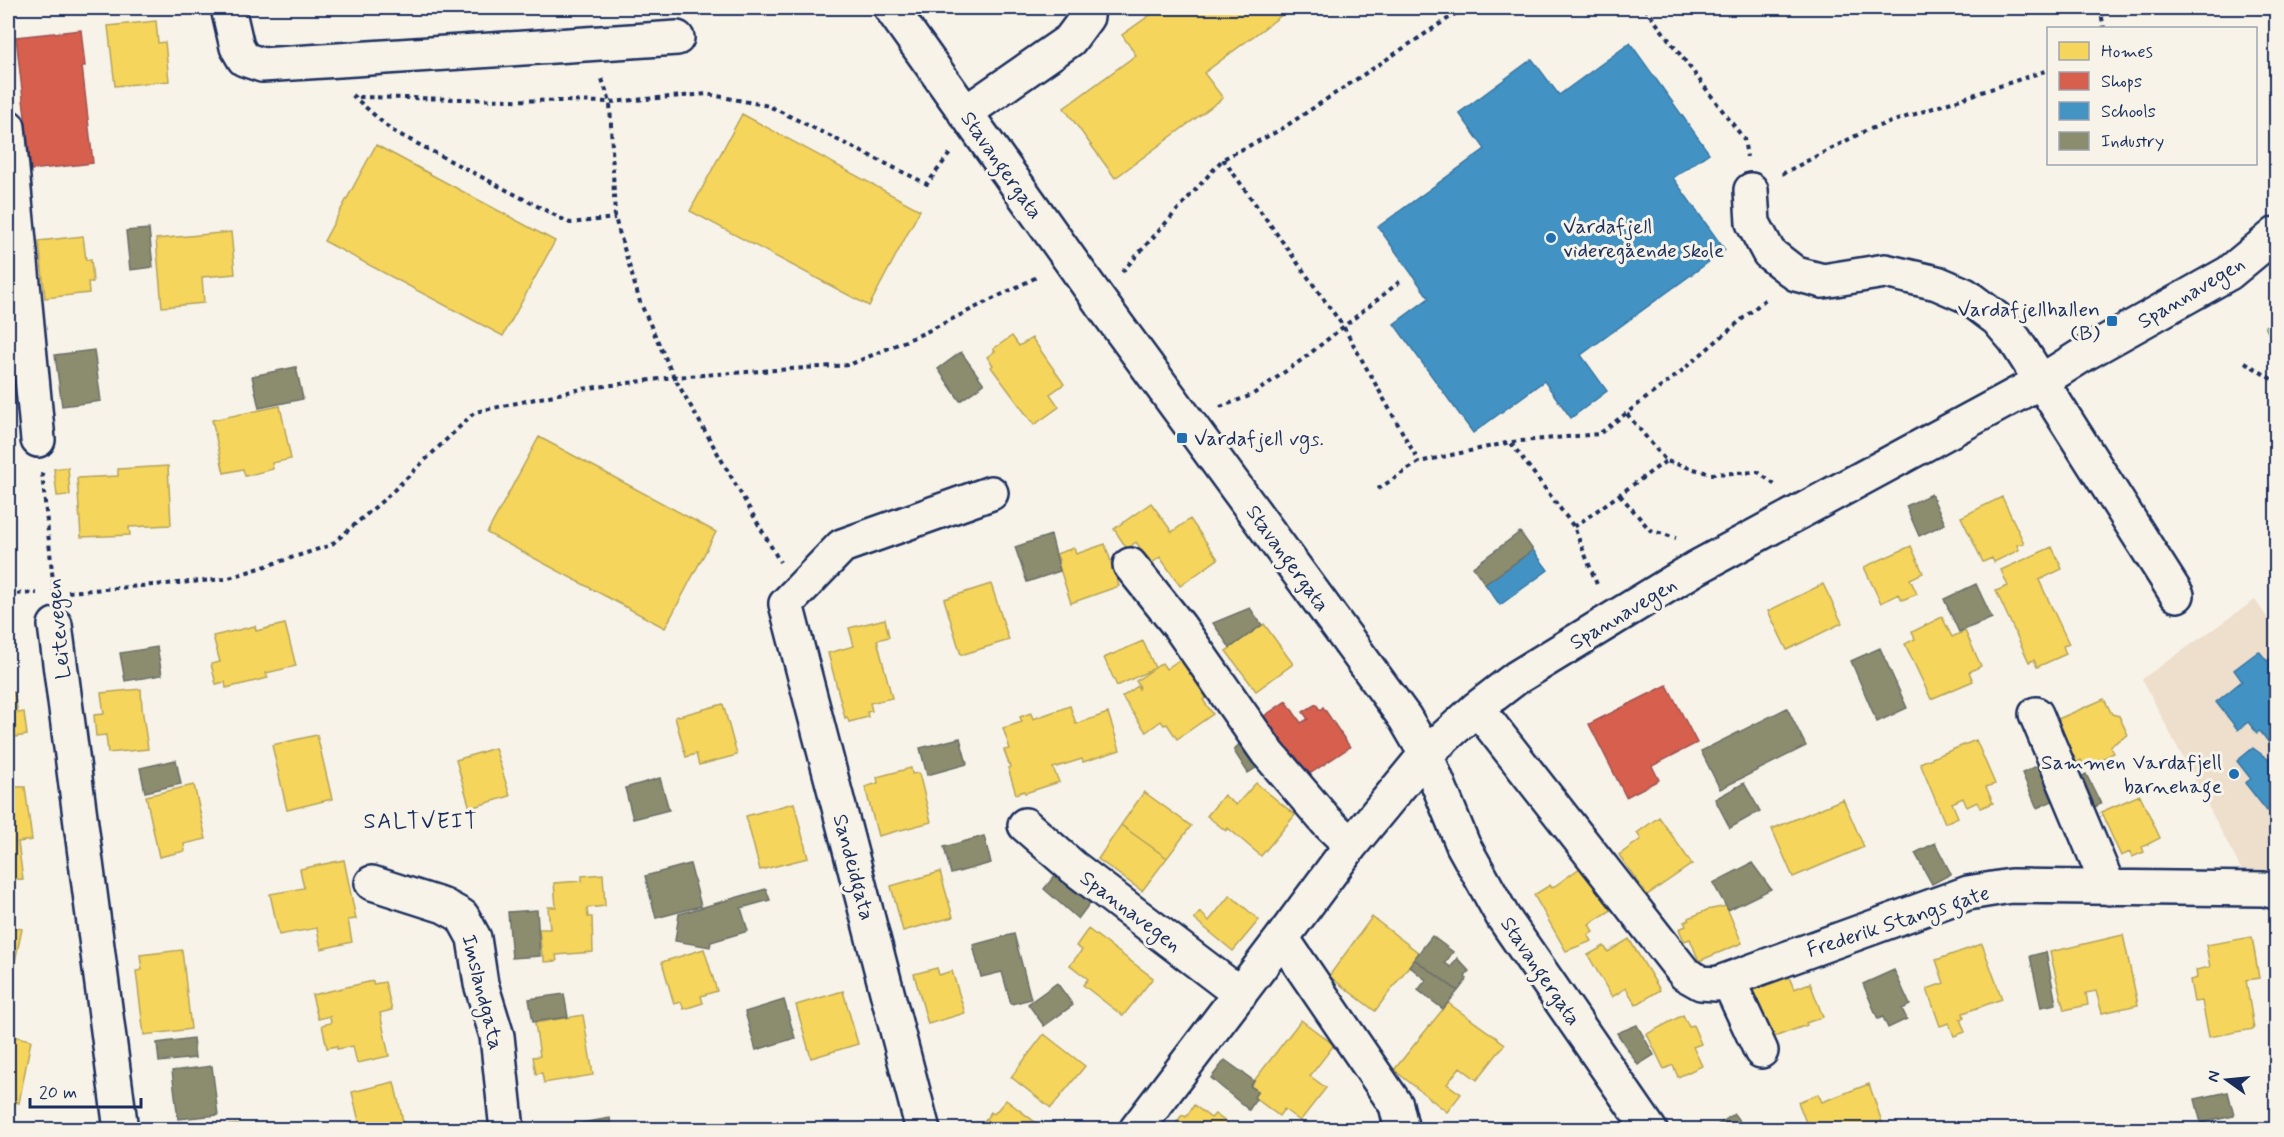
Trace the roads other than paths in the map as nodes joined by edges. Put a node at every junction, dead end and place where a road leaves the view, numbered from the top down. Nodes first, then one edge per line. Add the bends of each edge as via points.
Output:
1 (228, 8) edge
2 (891, 8) edge
3 (1088, 8) edge
4 (677, 38) dead end
5 (972, 123) junction
6 (8, 127) edge
7 (1751, 190) road end
8 (2277, 234) edge
9 (2040, 382) junction
10 (38, 440) road end
11 (991, 493) dead end
12 (1130, 565) dead end
13 (2177, 595) dead end
14 (55, 609) road end
15 (1477, 708) junction
16 (2036, 714) dead end
17 (1426, 754) junction
18 (1025, 825) dead end
19 (1351, 845) junction
20 (372, 883) dead end
21 (2109, 888) junction
22 (2277, 892) edge
23 (1282, 938) junction
24 (1728, 980) junction
25 (1240, 994) junction
26 (1761, 1051) dead end
27 (121, 1130) edge
28 (507, 1130) edge
29 (923, 1130) edge
30 (1136, 1130) edge
31 (1402, 1130) edge
32 (1650, 1130) edge

1 - 4 street via 237,47 244,59 262,65
2 - 5 street, Stavangergata
3 - 5 street via 1087,17 1070,40
5 - 17 street, Stavangergata via 1405,718
6 - 10 street
7 - 9 street via 1753,223 1769,253 1796,274 1823,281 1885,271 1965,295 1997,319 2015,340
8 - 9 street, Spannavegen via 2229,273
9 - 13 street
9 - 15 street, Spannavegen via 1696,568 1516,678
11 - 29 street, Sandeidgata via 842,546 786,604
12 - 19 street via 1179,626 1267,752
14 - 27 street, Leitevegen
15 - 17 street, Spannavegen
15 - 24 street, Frederik Stangs gate via 1685,974 1701,983
16 - 21 street
17 - 19 street, Spannavegen
17 - 32 street, Stavangergata via 1463,845 1503,917
18 - 25 street, Spannavegen via 1073,867
19 - 23 street, Spannavegen
20 - 28 street, Imslandgata via 444,906 462,916 466,923 474,938 481,984 497,1036
21 - 22 street, Frederik Stangs gate
21 - 24 street, Frederik Stangs gate via 2011,886 1968,893
23 - 25 street, Spannavegen
23 - 31 street via 1396,1105
24 - 26 street
25 - 30 street, Spannavegen

